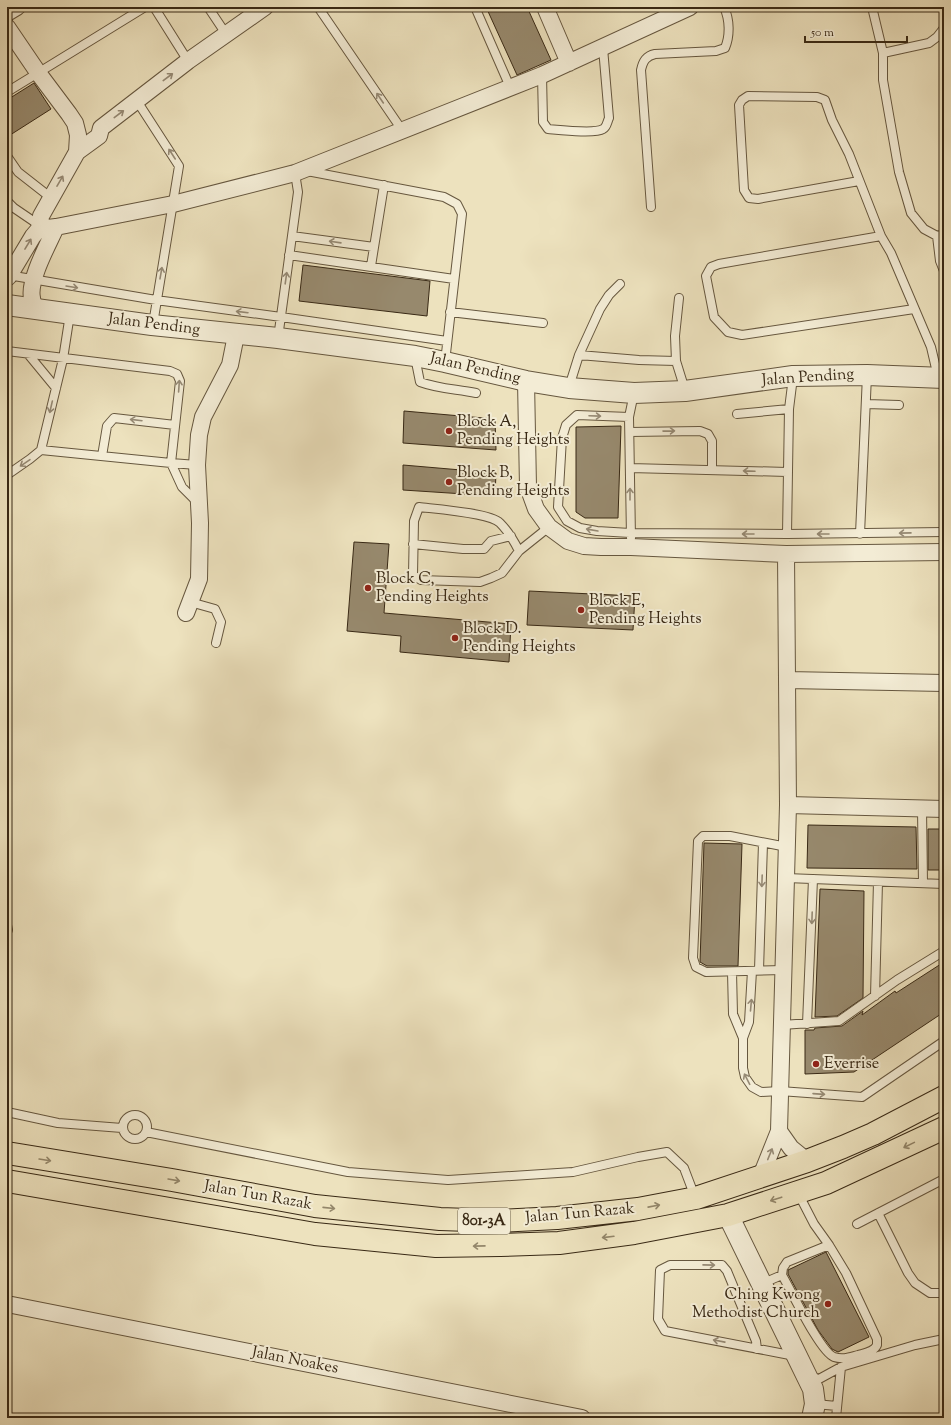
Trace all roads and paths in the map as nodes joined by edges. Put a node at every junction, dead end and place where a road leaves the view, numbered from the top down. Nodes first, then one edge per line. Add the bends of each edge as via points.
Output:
1 (17, 7) edge
2 (145, 7) edge
3 (154, 7) edge
4 (208, 7) edge
5 (265, 7) edge
6 (318, 7) edge
7 (475, 7) edge
8 (545, 7) edge
9 (690, 7) edge
10 (724, 7) edge
11 (872, 7) edge
12 (7, 13) edge
13 (7, 27) edge
14 (944, 28) edge
15 (226, 34) junction
16 (603, 48) junction
17 (883, 53) junction
18 (188, 61) junction
19 (569, 63) junction
20 (39, 74) junction
21 (542, 75) junction
22 (510, 87) junction
23 (7, 92) edge
24 (137, 101) junction
25 (69, 114) junction
26 (101, 128) junction
27 (402, 130) junction
28 (77, 152) junction
29 (7, 156) edge
30 (300, 172) junction
31 (859, 181) junction
32 (384, 185) junction
33 (50, 198) junction
34 (7, 201) edge
35 (173, 204) junction
36 (651, 207) dead end
37 (39, 227) junction
38 (56, 227) junction
39 (940, 235) edge
40 (292, 236) junction
41 (881, 236) junction
42 (374, 248) junction
43 (289, 255) junction
44 (371, 266) junction
45 (944, 271) edge
46 (8, 276) edge
47 (454, 279) junction
48 (33, 280) junction
49 (620, 284) dead end
50 (679, 298) dead end
51 (156, 300) junction
52 (8, 305) edge
53 (36, 309) junction
54 (914, 309) junction
55 (450, 312) junction
56 (70, 314) junction
57 (281, 317) junction
58 (543, 323) dead end
59 (152, 325) junction
60 (236, 335) junction
61 (278, 338) junction
62 (447, 341) junction
63 (7, 352) edge
64 (28, 354) junction
65 (579, 355) junction
66 (415, 356) junction
67 (63, 359) junction
68 (676, 361) junction
69 (445, 362) junction
70 (867, 375) junction
71 (793, 376) junction
72 (941, 378) edge
73 (526, 381) junction
74 (56, 388) junction
75 (569, 388) junction
76 (685, 391) junction
77 (476, 393) dead end
78 (634, 393) junction
79 (866, 404) junction
80 (899, 404) dead end
81 (789, 409) junction
82 (737, 414) dead end
83 (630, 417) junction
84 (174, 425) junction
85 (630, 432) junction
86 (41, 450) junction
87 (102, 456) junction
88 (171, 463) junction
89 (197, 464) junction
90 (630, 468) junction
91 (712, 470) junction
92 (8, 471) edge
93 (787, 472) junction
94 (199, 504) junction
95 (549, 527) junction
96 (944, 532) edge
97 (787, 534) junction
98 (860, 534) junction
99 (511, 536) junction
100 (631, 540) junction
101 (413, 544) junction
102 (519, 551) junction
103 (944, 552) edge
104 (786, 554) junction
105 (188, 608) joint
106 (216, 643) dead end
107 (787, 680) junction
108 (944, 683) edge
109 (788, 805) junction
110 (922, 809) junction
111 (944, 810) edge
112 (763, 842) junction
113 (787, 847) junction
114 (786, 878) junction
115 (813, 880) junction
116 (878, 882) junction
117 (923, 883) junction
118 (944, 884) edge
119 (7, 925) edge
120 (7, 932) edge
121 (944, 951) edge
122 (783, 970) junction
123 (756, 971) junction
124 (732, 972) junction
125 (875, 996) junction
126 (807, 1024) junction
127 (782, 1025) junction
128 (743, 1038) junction
129 (944, 1041) edge
130 (780, 1091) junction
131 (944, 1097) edge
132 (7, 1112) edge
133 (122, 1128) junction
134 (944, 1128) edge
135 (779, 1131) junction
136 (146, 1132) junction
137 (7, 1153) edge
138 (807, 1161) junction
139 (761, 1176) junction
140 (944, 1179) edge
141 (7, 1181) edge
142 (797, 1192) junction
143 (696, 1198) junction
144 (878, 1213) junction
145 (728, 1215) junction
146 (857, 1224) dead end
147 (829, 1245) junction
148 (782, 1274) junction
149 (761, 1284) junction
150 (944, 1293) edge
151 (7, 1304) edge
152 (944, 1339) edge
153 (757, 1349) junction
154 (798, 1357) junction
155 (841, 1367) junction
156 (806, 1376) junction
157 (837, 1406) junction
158 (813, 1411) edge
159 (582, 1418) edge
160 (836, 1418) edge

1 - 12 street
2 - 20 lane
3 - 18 lane
4 - 15 lane
5 - 15 street
27 -> 6 lane
7 - 22 lane
8 - 19 street
9 - 16 street
10 - 36 lane via 728,16 728,41 725,48 716,51 655,54 648,56 643,62 641,70
11 - 17 lane
13 - 20 street
14 - 17 lane via 929,43
15 - 18 street
16 - 19 street
16 - 21 lane via 609,118 602,130 548,129 543,122
17 - 39 lane via 884,87 899,172 911,213 924,229
24 -> 18 street
19 - 21 street
20 - 23 lane
20 - 25 street
21 - 22 street
22 - 27 street
26 -> 24 street
35 -> 24 lane via 179,166
25 - 26 street
25 - 28 street via 78,135
26 - 28 street via 99,136
27 - 30 street
33 -> 28 street
29 - 33 lane via 18,172
30 - 32 lane
30 - 35 street
30 - 40 lane
31 - 31 lane via 825,100 817,97 755,96 748,96 742,100 739,105 744,190 749,198 758,199
31 - 41 lane
32 - 42 lane
32 - 47 lane via 444,197 457,204 462,214
33 - 37 street via 41,216
34 - 37 lane
35 - 38 street
51 -> 35 lane
37 - 38 street
46 -> 37 street
38 - 48 street
39 - 45 lane via 940,261
42 -> 40 lane
40 - 43 lane
41 - 54 lane
41 - 54 lane via 711,267 706,276 714,317 728,332 742,335
42 - 44 lane
43 - 44 lane
57 -> 43 lane
44 - 47 lane
46 - 48 lane
47 - 55 lane
48 -> 51 lane
48 - 53 street via 31,297
49 - 65 lane via 600,309
50 - 68 lane via 675,336
57 -> 51 lane
51 - 59 lane
52 - 53 street, Jalan Pending
53 - 56 street, Jalan Pending
54 - 72 lane
55 - 58 lane
55 - 62 lane
56 - 59 street, Jalan Pending
56 - 67 lane
57 - 61 lane
57 - 62 lane
59 - 60 street, Jalan Pending
60 - 61 street, Jalan Pending
60 - 89 street via 230,365 203,417
61 - 66 street, Jalan Pending
62 - 69 lane
63 - 64 lane
64 - 67 lane
64 - 74 lane
65 - 68 lane
65 - 75 lane
66 - 69 street, Jalan Pending
66 - 77 lane via 420,382 436,388
67 - 74 lane
84 -> 67 lane via 180,381 177,374 170,371
68 - 76 lane
69 - 73 street, Jalan Pending
70 - 71 street, Jalan Pending
70 - 72 street, Jalan Pending
70 - 79 lane
71 - 76 street, Jalan Pending
71 - 81 lane
73 - 75 street, Jalan Pending
73 - 95 street via 528,487 536,509
74 -> 86 lane
75 - 78 street, Jalan Pending
76 - 78 street, Jalan Pending
78 - 83 lane
79 - 80 lane
79 - 98 lane
81 - 82 lane
81 - 93 lane
83 - 85 lane
100 -> 83 lane via 580,528 567,521 558,507 562,438 566,424 577,415
84 -> 87 lane via 114,418 107,426
84 - 88 lane
85 - 90 lane
85 -> 91 lane via 700,431 708,434 712,441
86 - 87 lane
86 -> 92 lane
87 - 88 lane
88 - 89 lane
88 - 94 lane via 182,487
89 - 94 street
90 - 91 lane
100 -> 90 lane
93 -> 91 lane
93 - 97 lane
94 - 105 street via 199,579
95 - 100 street via 568,542 579,544 601,547
95 - 102 lane
96 -> 98 lane
98 -> 97 lane
97 -> 100 lane
99 - 101 lane via 492,541 484,549
99 - 101 lane via 499,522 475,514 419,507 414,521
99 - 102 lane
100 - 104 street
101 - 102 lane via 413,575 421,580 480,582 502,573
103 - 104 street
104 - 107 street
105 - 106 lane via 215,609 221,622
107 - 108 street
107 - 109 street
109 - 110 street
109 - 113 street
110 - 111 street
110 - 117 lane
112 - 113 lane
112 -> 123 lane
112 - 124 lane via 730,836 703,836 698,841 693,958 696,967 706,972
113 - 114 street
114 - 115 lane
114 - 122 street
115 - 116 lane
115 -> 126 lane
116 - 117 lane
116 - 125 lane
117 - 118 lane
119 - 120 lane
121 - 125 lane
122 - 123 lane
122 - 127 street
123 - 124 lane
128 -> 123 lane via 749,1022
124 - 128 lane via 733,1014
125 - 126 lane via 840,1021
126 - 127 lane
127 - 130 street
130 -> 128 lane via 760,1092 752,1087 745,1077
130 -> 129 lane via 862,1097
130 - 135 street
131 - 138 highway, Jalan Tun Razak / 801-3A via 873,1134
132 - 133 lane via 58,1123
133 - 136 lane via 126,1136 133,1139 141,1138
133 - 136 lane via 127,1117 138,1115 147,1124
134 -> 142 highway, Jalan Tun Razak via 826,1183
135 - 138 street via 792,1148
139 -> 135 street
136 - 143 lane via 348,1172 448,1180 573,1172 667,1152 684,1168
137 -> 143 highway, Jalan Tun Razak / 801-3A via 315,1206 440,1219 499,1222 557,1218 638,1209
138 - 139 highway, Jalan Tun Razak / 801-3A
139 - 143 highway, Jalan Tun Razak / 801-3A
140 - 144 lane
145 -> 141 highway, Jalan Tun Razak via 634,1233 559,1243 436,1246 315,1234
142 -> 145 highway, Jalan Tun Razak
142 - 147 lane
144 - 146 lane
144 - 150 lane via 915,1283 930,1292
145 - 149 street
147 - 148 lane via 787,1262
147 - 148 lane via 846,1273 877,1338 877,1345 871,1351 844,1359 832,1356 813,1331
148 - 149 lane
149 - 154 street
151 - 159 street, Jalan Noakes
152 - 155 lane
153 -> 153 lane via 665,1331 658,1319 660,1270 670,1265 722,1265 727,1271
153 - 154 lane
154 - 156 street
155 - 156 lane via 819,1379
155 - 157 lane
156 - 158 street via 813,1388
157 - 158 lane
157 - 160 lane

